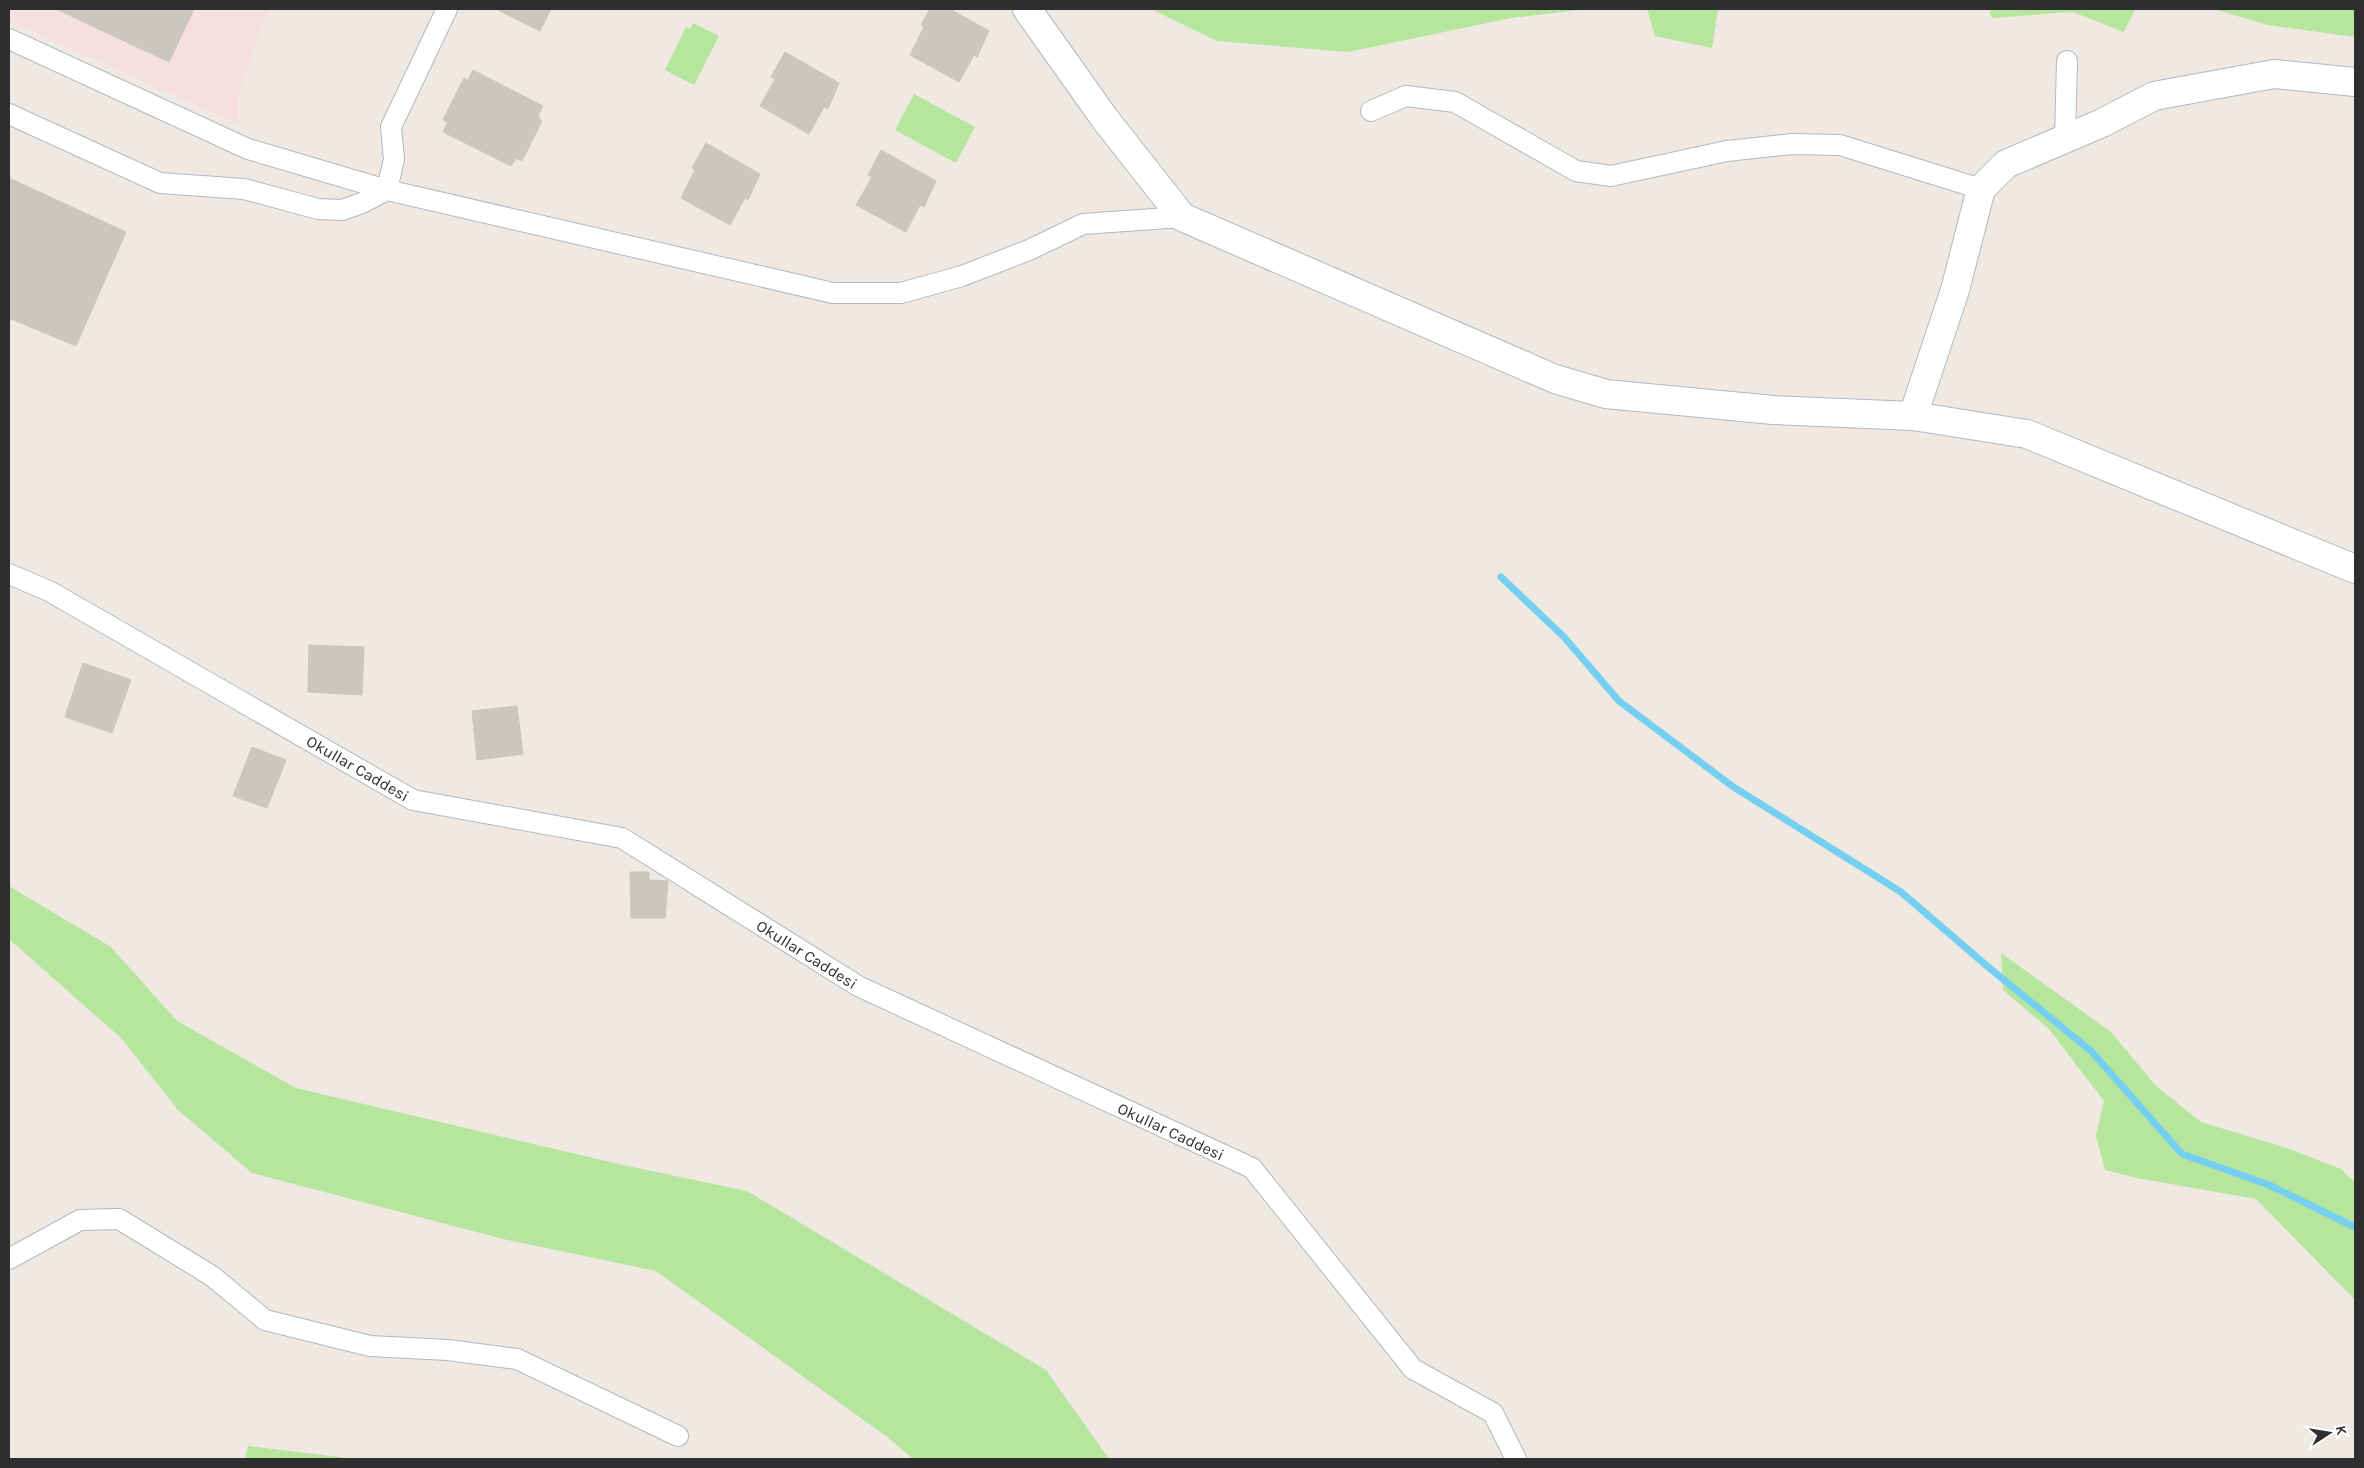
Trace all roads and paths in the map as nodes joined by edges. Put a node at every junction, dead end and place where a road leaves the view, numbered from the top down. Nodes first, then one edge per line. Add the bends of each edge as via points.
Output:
1 (447, 9) edge
2 (1027, 9) edge
3 (9, 39) edge
4 (2067, 61) dead end
5 (2355, 82) edge
6 (1371, 111) dead end
7 (9, 114) edge
8 (2065, 138) junction
9 (1981, 189) junction
10 (387, 190) junction
11 (1182, 217) junction
12 (1913, 416) junction
13 (2355, 569) edge
14 (9, 574) edge
15 (9, 1259) edge
16 (678, 1436) dead end
17 (1516, 1459) edge

1 - 10 street via 391,127 394,159
2 - 11 street via 1105,119
3 - 10 street via 248,149
4 - 8 street
5 - 8 street via 2274,74 2201,86 2154,96
6 - 9 street via 1406,96 1455,102 1576,171 1611,176 1727,151 1792,144 1840,145
7 - 10 street via 160,183 244,189 318,210 342,210
8 - 9 street via 2006,164
9 - 12 street via 1955,290
10 - 11 street via 833,293 901,294 962,276 1029,250 1083,224
11 - 12 street via 1555,379 1606,394 1773,410
12 - 13 street via 2026,434
14 - 17 street, Okullar Caddesi via 49,591 413,800 622,838 858,986 1252,1168 1413,1369 1493,1413
15 - 16 street via 80,1220 119,1220 212,1276 265,1320 370,1346 448,1350 516,1359

